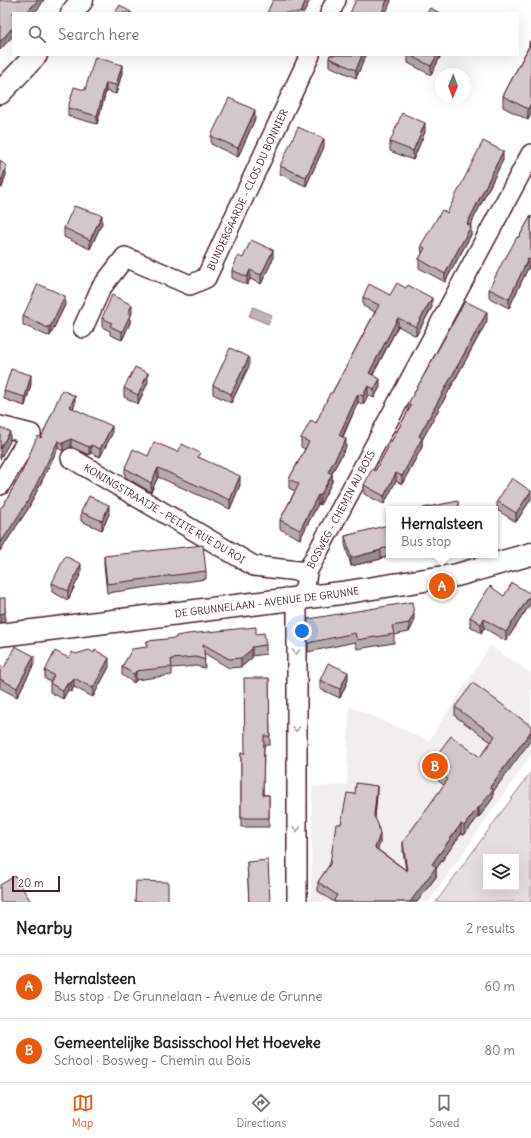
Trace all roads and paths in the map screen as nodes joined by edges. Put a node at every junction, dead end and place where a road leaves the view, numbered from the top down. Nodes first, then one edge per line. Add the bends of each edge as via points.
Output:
1 (82, 0) edge
2 (336, 0) edge
3 (73, 12) edge
4 (330, 12) edge
5 (35, 56) edge
6 (310, 56) edge
7 (0, 93) edge
8 (531, 154) edge
9 (83, 328) dead end
10 (0, 426) edge
11 (71, 458) dead end
12 (0, 485) edge
13 (531, 554) edge
14 (307, 572) junction
15 (297, 599) junction
16 (0, 635) edge
17 (297, 902) edge

1 - 3 street
2 - 4 street
5 - 7 street
6 - 9 street, BUNDERGAARDE - CLOS DU BONNIER via 206,278 190,285 126,257 101,288
8 - 14 street, BOSWEG - CHEMIN AU BOIS
10 - 12 street via 31,434
11 - 14 street, KONINGSTRAATJE - PETITE RUE DU ROI via 254,566
13 - 15 street, DE GRUNNELAAN - AVENUE DE GRUNNE via 457,575
14 - 15 street, BOSWEG - CHEMIN AU BOIS via 305,589
15 - 16 street, DE GRUNNELAAN - AVENUE DE GRUNNE
15 -> 17 street, BOSWEG - CHEMIN AU BOIS

